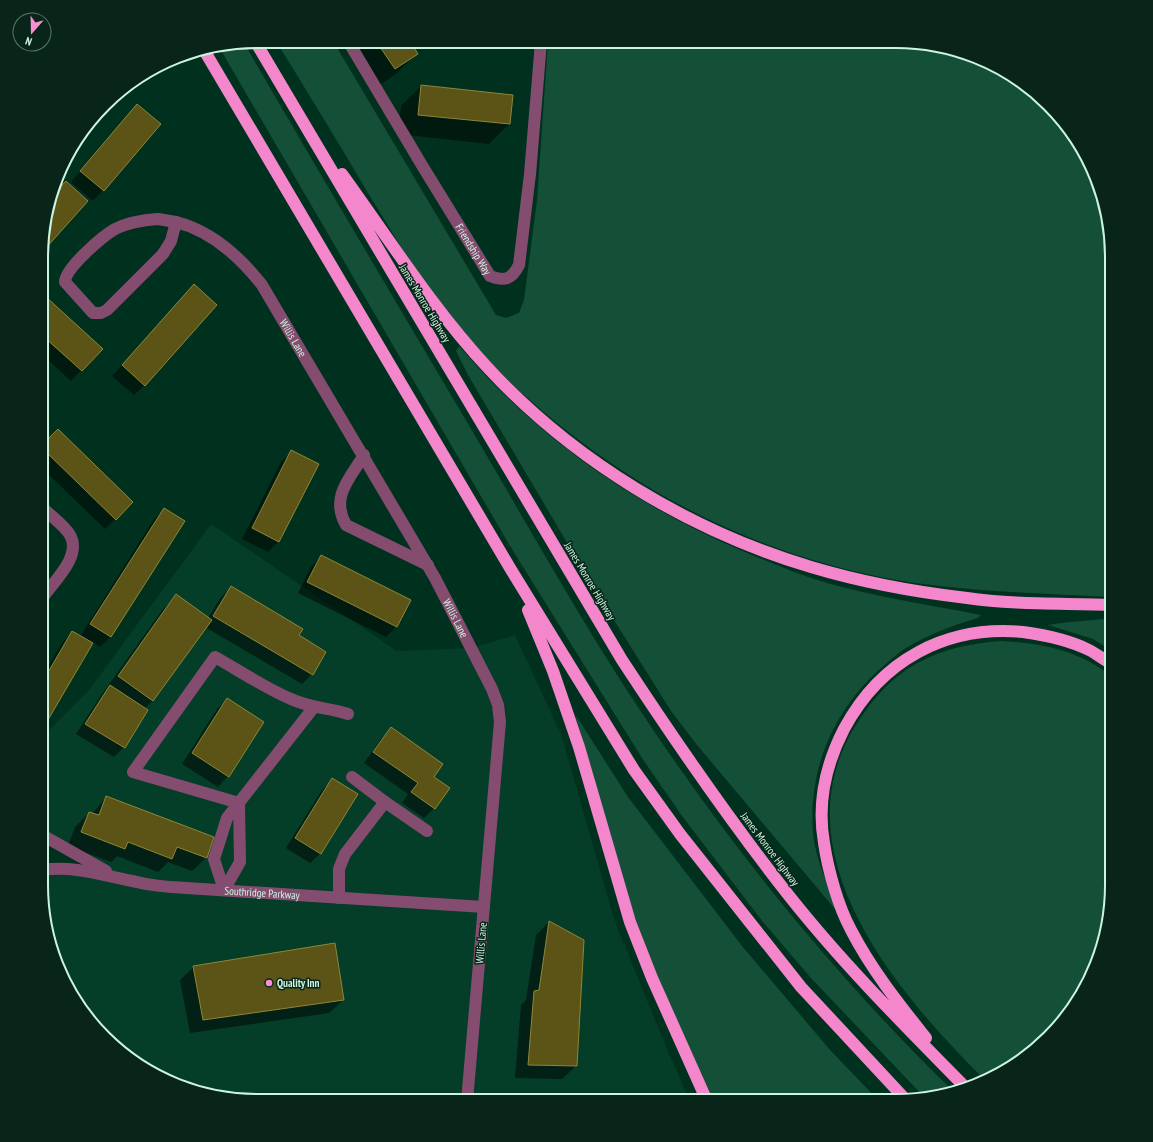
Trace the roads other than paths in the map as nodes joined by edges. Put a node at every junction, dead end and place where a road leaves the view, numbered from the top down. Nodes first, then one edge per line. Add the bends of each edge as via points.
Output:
1 (259, 48) edge
2 (352, 48) edge
3 (540, 48) edge
4 (206, 54) edge
5 (295, 108) junction
6 (176, 222) junction
7 (364, 455) junction
8 (48, 513) edge
9 (428, 565) junction
10 (510, 568) junction
11 (48, 590) edge
12 (1105, 605) edge
13 (1105, 660) edge
14 (314, 707) junction
15 (348, 714) dead end
16 (352, 777) dead end
17 (385, 802) junction
18 (239, 803) junction
19 (428, 831) dead end
20 (48, 838) edge
21 (48, 869) edge
22 (117, 877) junction
23 (224, 890) junction
24 (339, 898) junction
25 (484, 907) junction
26 (962, 1083) edge
27 (962, 1083) edge
28 (468, 1094) edge
29 (704, 1094) edge
30 (901, 1094) edge

1 - 5 highway, James Monroe Highway
2 - 3 street, Friendship Way via 490,276 498,279 508,278 514,274 519,265
4 - 10 highway
5 - 12 highway via 453,329 489,369 527,407 569,441 612,473 658,502 757,549 843,576 969,599
5 - 26 highway, James Monroe Highway via 618,653 674,739 791,898 908,1029
6 - 6 street, Willis Lane via 145,220 116,229 77,262 65,276 65,282 93,313 107,310 163,254 171,241
6 - 7 street, Willis Lane via 205,234 246,265 262,285
7 - 9 street, Willis Lane
7 - 9 street via 341,493 338,504 340,515 346,525
8 - 11 street via 69,534 73,548 71,557
9 - 25 street, Willis Lane via 498,705 500,722
10 - 29 highway via 553,671 571,724 630,922 652,978
10 - 30 highway via 634,770 680,834 801,987
13 - 27 highway via 1089,650 1063,640 1038,634 1008,631 973,633 946,639 924,648 892,669 869,691 851,717 829,764 822,817 824,843 835,888 850,929 901,1006
14 - 15 street via 331,708
14 - 18 street
14 - 18 street via 291,700 215,657 133,772
16 - 17 street
17 - 19 street
17 - 24 street via 345,854 339,869
18 - 23 street via 240,862
18 - 23 street via 228,818 214,859
20 - 22 street
21 - 22 street, Southridge Parkway via 77,869
22 - 23 street, Southridge Parkway via 171,888
23 - 24 street, Southridge Parkway
24 - 25 street, Southridge Parkway
25 - 28 street, Willis Lane

